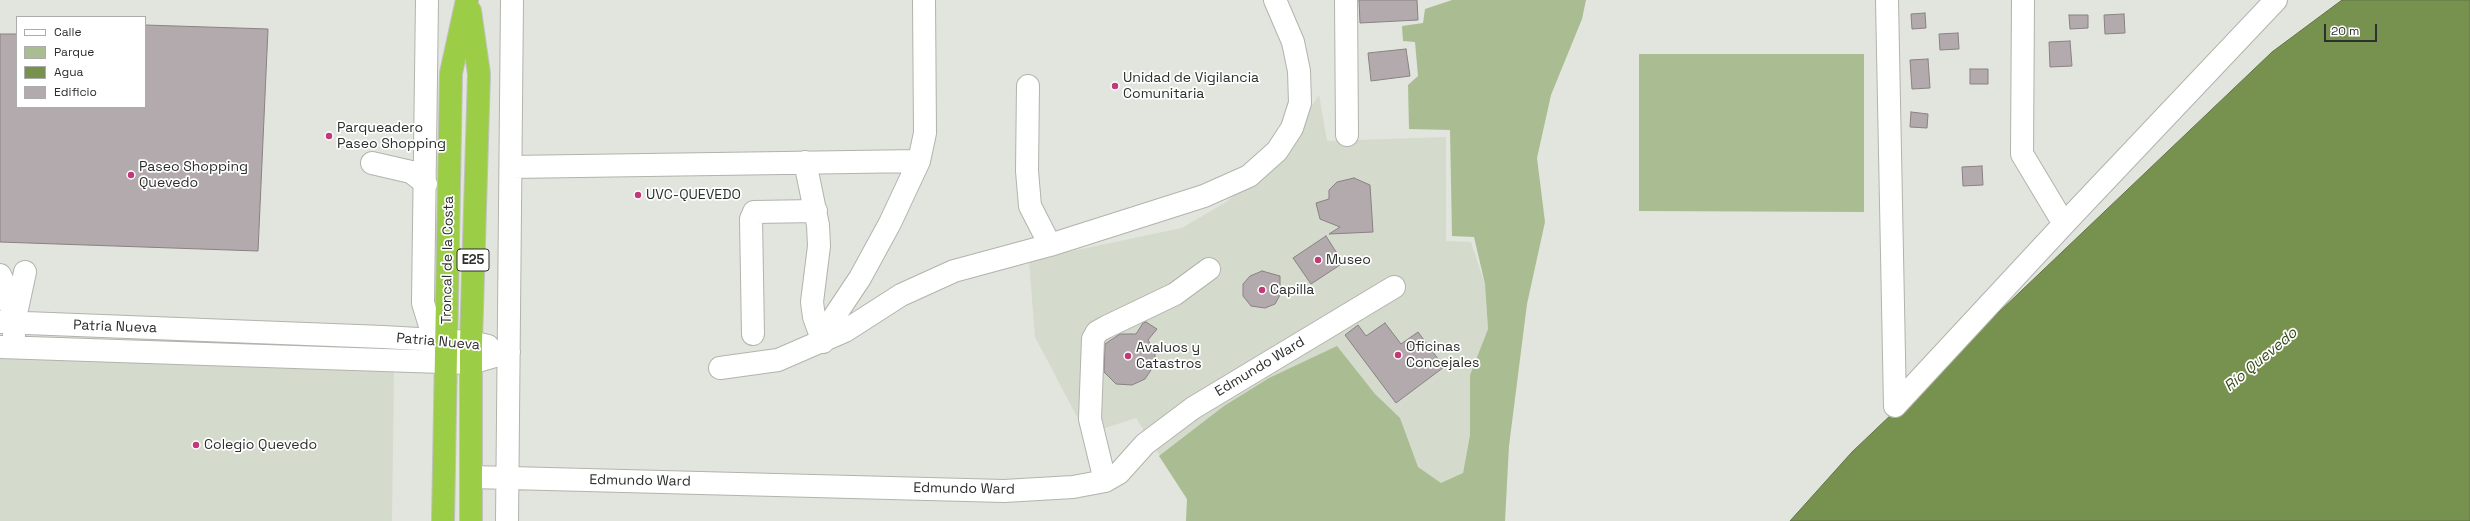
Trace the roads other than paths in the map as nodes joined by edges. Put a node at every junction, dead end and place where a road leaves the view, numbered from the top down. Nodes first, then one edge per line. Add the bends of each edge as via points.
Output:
1 (427, 0) edge
2 (468, 0) edge
3 (512, 0) edge
4 (924, 0) edge
5 (1275, 0) edge
6 (1346, 0) edge
7 (1887, 0) edge
8 (2023, 0) edge
9 (2276, 0) edge
10 (1028, 86) dead end
11 (1347, 135) dead end
12 (426, 145) junction
13 (919, 161) junction
14 (805, 162) junction
15 (511, 167) junction
16 (426, 184) junction
17 (816, 211) junction
18 (2064, 224) junction
19 (1050, 245) junction
20 (1210, 269) dead end
21 (25, 272) dead end
22 (0, 275) edge
23 (1394, 287) dead end
24 (7, 322) edge
25 (753, 334) dead end
26 (446, 340) junction
27 (471, 342) junction
28 (823, 342) junction
29 (7, 348) edge
30 (509, 352) junction
31 (447, 363) junction
32 (471, 363) junction
33 (720, 368) dead end
34 (472, 477) junction
35 (507, 478) junction
36 (1105, 481) junction
37 (443, 521) edge
38 (471, 521) edge
39 (507, 521) edge

1 - 12 street
2 - 26 highway, Troncal de la Costa / E25 via 451,73
2 - 27 highway, Troncal de la Costa / E25 via 479,74
3 - 15 street
4 - 13 street via 925,134
5 - 19 street via 1293,42 1299,71 1300,103 1292,128 1277,151 1250,176 1204,196
6 - 11 street
7 - 18 street via 1895,406
8 - 18 street via 2022,154
9 - 18 street
10 - 19 street via 1027,170 1030,206
12 - 16 street
12 - 16 street via 408,159 372,163 411,172
13 - 14 street
13 - 28 street via 890,223 860,278 834,317
14 - 15 street
14 - 17 street
15 - 30 street
16 - 26 street via 423,303 430,326
17 - 25 street via 754,212 751,219
17 - 28 street via 819,246 812,302 814,317
19 - 28 street via 954,271 928,282 901,295
20 - 36 street via 1175,294 1097,332 1093,339 1090,419
21 - 24 street
22 - 24 street via 7,290
23 - 36 street, Edmundo Ward via 1193,408 1145,444 1119,473
24 - 26 street, Patria Nueva
24 - 29 street
26 - 27 street, Patria Nueva
26 - 31 highway, Troncal de la Costa / E25
27 - 30 street, Patria Nueva
27 - 32 highway, Troncal de la Costa / E25
28 - 33 street via 778,360
29 - 31 street, Patria Nueva
30 - 32 street, Patria Nueva
30 - 35 street
31 - 32 street, Patria Nueva
31 - 37 highway, Troncal de la Costa / E25
32 - 34 highway, Troncal de la Costa / E25
34 - 35 street, Edmundo Ward
34 - 38 highway, Troncal de la Costa / E25
35 - 36 street, Edmundo Ward via 1004,491 1073,488
35 - 39 street

